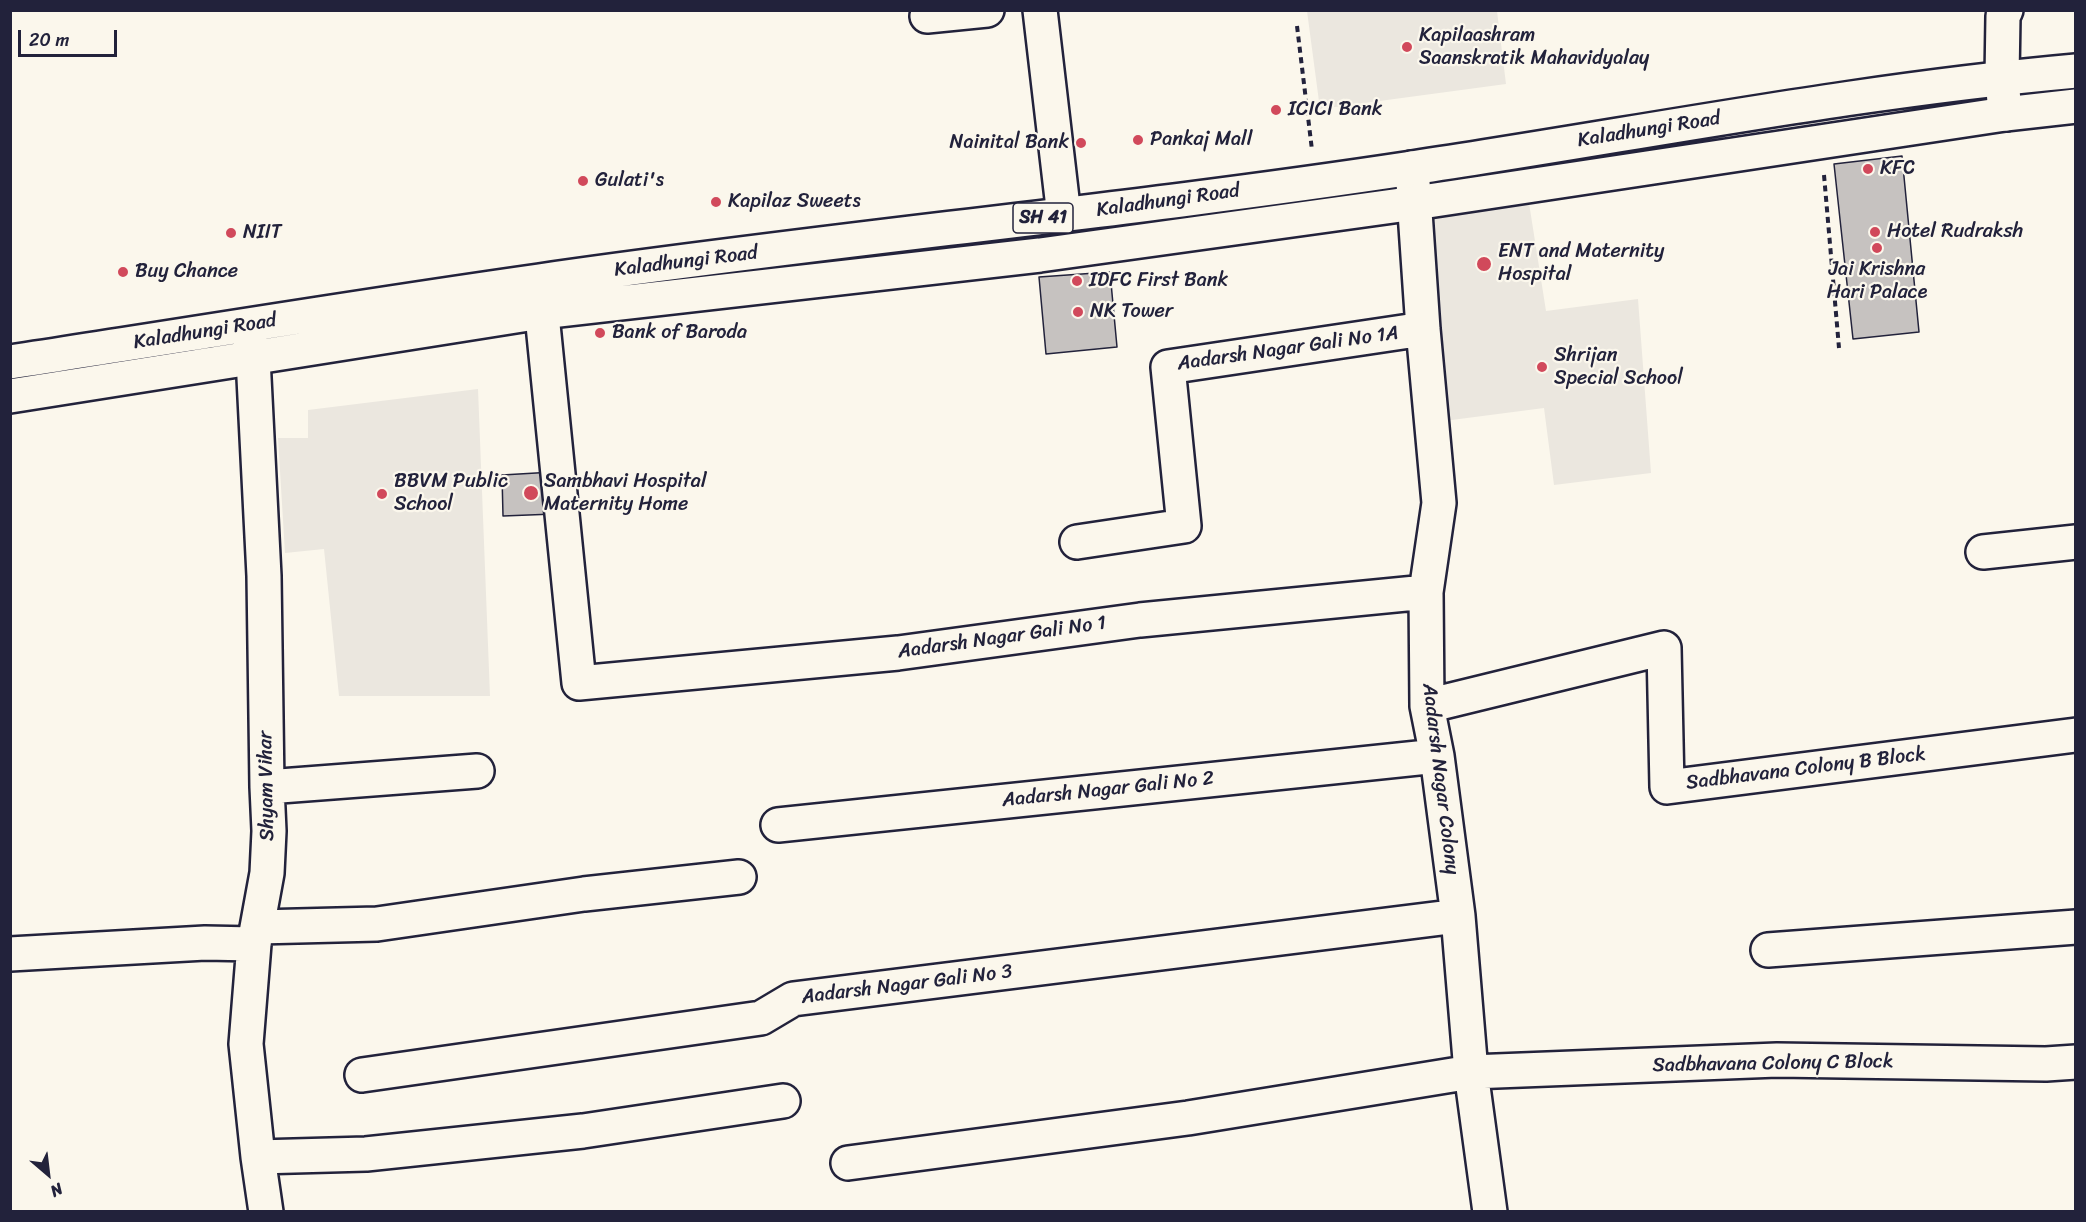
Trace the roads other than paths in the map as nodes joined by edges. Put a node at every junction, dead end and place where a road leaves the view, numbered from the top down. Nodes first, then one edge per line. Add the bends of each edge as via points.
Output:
1 (987, 10) edge
2 (1041, 10) edge
3 (2006, 10) edge
4 (927, 16) dead end
5 (2076, 71) edge
6 (2002, 78) junction
7 (2076, 106) edge
8 (2005, 114) junction
9 (1412, 168) junction
10 (1415, 203) junction
11 (1048, 218) junction
12 (1040, 255) junction
13 (540, 296) junction
14 (248, 326) junction
15 (1423, 329) junction
16 (253, 358) junction
17 (10, 362) edge
18 (10, 396) edge
19 (1077, 542) dead end
20 (2076, 542) edge
21 (1983, 552) dead end
22 (1426, 592) junction
23 (1427, 706) junction
24 (2076, 735) edge
25 (1437, 756) junction
26 (477, 771) dead end
27 (267, 787) junction
28 (778, 825) dead end
29 (739, 877) dead end
30 (1458, 916) junction
31 (2076, 927) edge
32 (256, 936) junction
33 (1768, 950) dead end
34 (10, 954) edge
35 (2076, 1062) edge
36 (1471, 1072) junction
37 (362, 1075) dead end
38 (783, 1101) dead end
39 (258, 1157) junction
40 (848, 1163) dead end
41 (266, 1212) edge
42 (1490, 1212) edge

1 - 4 street
2 - 11 street
3 - 6 street
5 - 6 street, Kaladhungi Road / SH 41
6 - 8 street
6 - 9 street, Kaladhungi Road / SH 41
7 - 8 street, Kaladhungi Road / SH 41
8 - 10 street, Kaladhungi Road / SH 41
9 - 10 street, Aadarsh Nagar Colony
9 - 11 street, Kaladhungi Road / SH 41
10 - 12 street, Kaladhungi Road / SH 41
10 - 15 street, Aadarsh Nagar Colony
11 - 12 street
11 - 13 street, Kaladhungi Road / SH 41
12 - 13 street, Kaladhungi Road / SH 41
13 - 14 street, Kaladhungi Road / SH 41
13 - 16 street, Kaladhungi Road / SH 41
13 - 22 street, Aadarsh Nagar Gali No 1 via 579,683 898,653 1140,620
14 - 16 street, Shyam Vihar
14 - 17 street, Kaladhungi Road / SH 41
15 - 19 street, Aadarsh Nagar Gali No 1A via 1168,367 1184,526
15 - 22 street, Aadarsh Nagar Colony via 1439,503
16 - 18 street, Kaladhungi Road / SH 41
16 - 27 street, Shyam Vihar via 264,576
20 - 21 street
22 - 23 street, Aadarsh Nagar Colony
23 - 24 street, Sadbhavana Colony B Block via 1664,648 1667,787
23 - 25 street, Aadarsh Nagar Colony
25 - 28 street, Aadarsh Nagar Gali No 2
25 - 30 street, Aadarsh Nagar Colony
26 - 27 street
27 - 32 street, Shyam Vihar via 267,873
29 - 32 street
30 - 36 street, Aadarsh Nagar Colony
30 - 37 street, Aadarsh Nagar Gali No 3 via 793,999 761,1018
31 - 33 street
32 - 34 street via 205,943
32 - 39 street, Shyam Vihar via 246,1044
35 - 36 street, Sadbhavana Colony C Block via 1777,1060
36 - 40 street, Sadbhavana Colony C Block via 1188,1118
36 - 42 street, Aadarsh Nagar Colony
38 - 39 street via 583,1131 366,1154
39 - 41 street, Shyam Vihar

